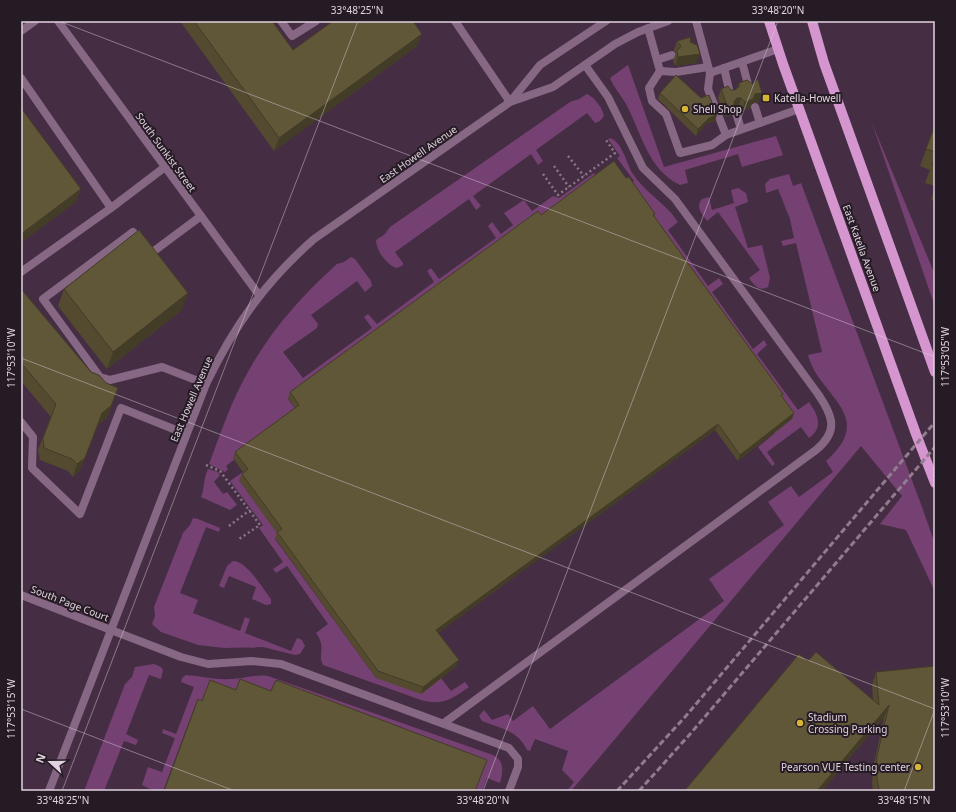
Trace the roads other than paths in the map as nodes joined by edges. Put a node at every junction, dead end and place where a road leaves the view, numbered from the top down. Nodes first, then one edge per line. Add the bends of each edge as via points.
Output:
1 (35, 21) edge
2 (58, 21) edge
3 (281, 21) edge
4 (316, 21) edge
5 (455, 21) edge
6 (606, 21) edge
7 (668, 21) edge
8 (696, 21) edge
9 (769, 21) edge
10 (812, 21) edge
11 (648, 28) junction
12 (21, 31) edge
13 (703, 45) junction
14 (692, 48) edge
15 (778, 49) junction
16 (672, 55) dead end
17 (657, 60) junction
18 (742, 62) junction
19 (584, 65) junction
20 (724, 68) junction
21 (709, 70) junction
22 (660, 71) junction
23 (21, 78) edge
24 (749, 88) edge
25 (730, 94) edge
26 (510, 102) junction
27 (755, 106) edge
28 (799, 109) junction
29 (736, 113) edge
30 (760, 123) junction
31 (741, 129) junction
32 (726, 135) junction
33 (165, 167) junction
34 (111, 208) junction
35 (201, 216) junction
36 (21, 272) edge
37 (259, 294) junction
38 (935, 372) edge
39 (206, 384) junction
40 (21, 422) edge
41 (186, 434) junction
42 (935, 482) edge
43 (21, 596) edge
44 (111, 630) junction
45 (444, 723) junction
46 (49, 791) edge
47 (509, 791) edge

1 - 12 street
2 - 33 street, South Sunkist Street
3 - 4 street via 292,36
5 - 26 street
6 - 26 street, East Howell Avenue via 540,65
7 - 11 street, East Howell Avenue
8 - 13 street
9 - 15 main road, East Katella Avenue
10 - 38 main road via 824,63
11 - 17 street
11 - 19 street, East Howell Avenue via 615,44
13 - 14 street
13 - 21 street
15 - 18 street
15 - 28 main road, East Katella Avenue
16 - 17 street
17 - 22 street
18 - 20 street
18 - 24 street
19 - 26 street, East Howell Avenue via 553,87
19 - 45 street via 608,97 643,168 675,199 818,394 831,415 832,428 828,439 816,450
20 - 21 street
20 - 25 street
21 - 22 street
21 - 32 street via 708,89
22 - 32 street via 649,88 652,101 666,114 680,153 712,145
23 - 34 street
26 - 37 street, East Howell Avenue via 314,239 292,258
27 - 30 street
28 - 30 street
28 - 42 main road, East Katella Avenue
29 - 31 street
30 - 31 street
31 - 32 street
33 - 34 street
33 - 35 street, South Sunkist Street
34 - 36 street
35 - 37 street, South Sunkist Street
35 - 39 street via 150,254 133,232 43,299 100,377 105,380 162,367
37 - 39 street, East Howell Avenue via 230,336
39 - 41 street, East Howell Avenue
40 - 41 street via 33,437 32,468 80,514 121,408
41 - 44 street, East Howell Avenue
43 - 44 street, South Page Court
44 - 45 street, South Page Court via 181,657 208,664 252,660 281,664
44 - 46 street, East Howell Avenue
45 - 47 street, South Page Court via 514,751 518,767

